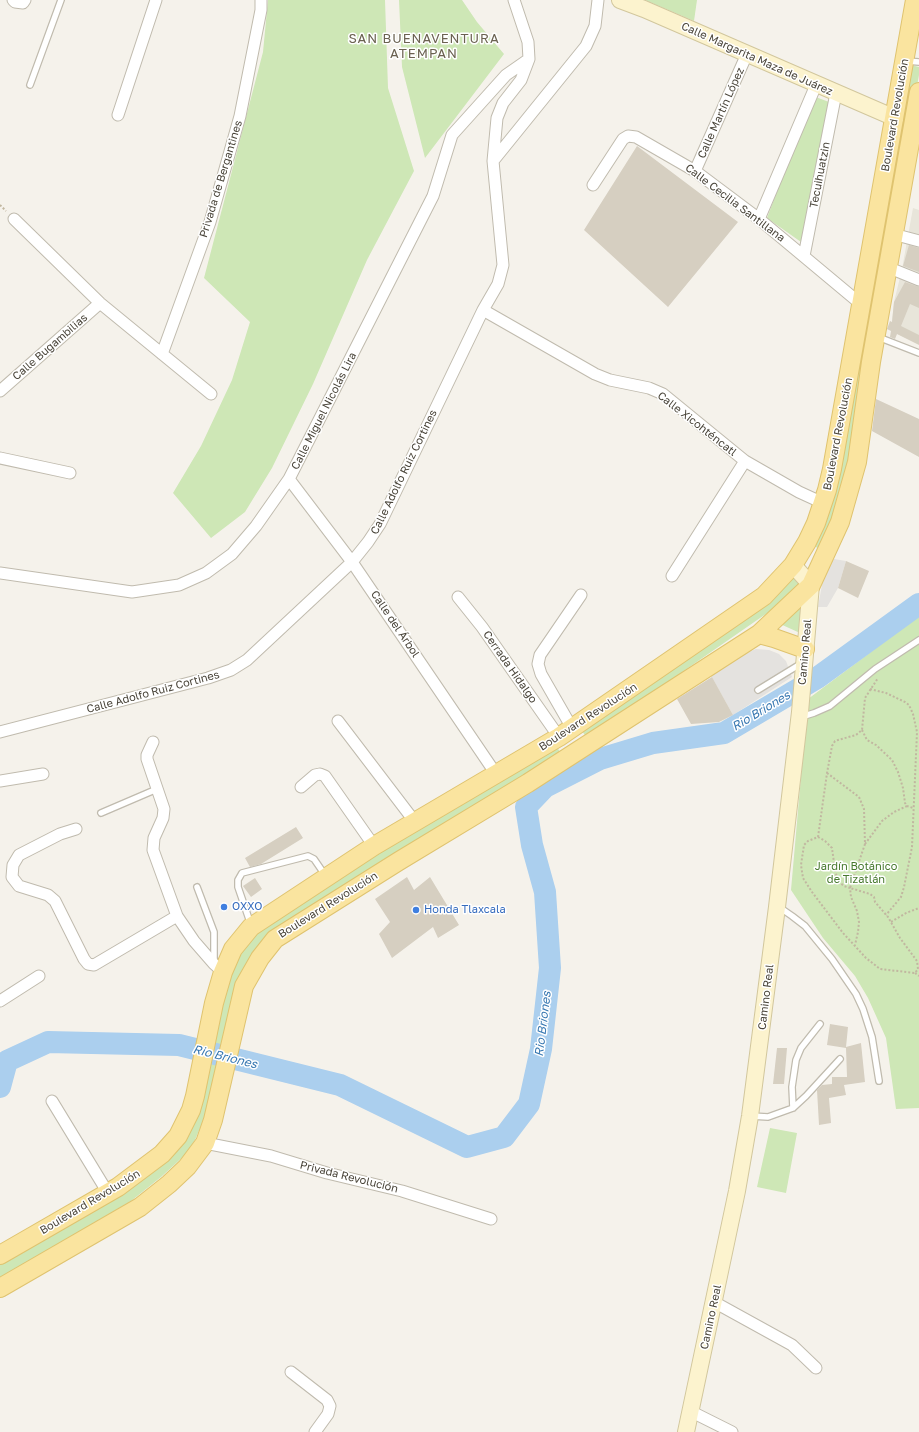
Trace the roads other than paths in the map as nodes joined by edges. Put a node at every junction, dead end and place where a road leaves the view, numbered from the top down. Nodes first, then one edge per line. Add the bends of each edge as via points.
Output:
1 (61, 0) edge
2 (156, 0) edge
3 (261, 0) edge
4 (514, 0) edge
5 (598, 0) edge
6 (620, 0) edge
7 (915, 0) edge
8 (644, 5) edge
9 (915, 18) edge
10 (747, 54) junction
11 (529, 59) junction
12 (912, 61) edge
13 (816, 84) junction
14 (30, 85) dead end
15 (919, 92) edge
16 (836, 93) junction
17 (118, 115) dead end
18 (895, 118) junction
19 (917, 118) edge
20 (493, 161) junction
21 (695, 171) junction
22 (593, 185) dead end
23 (14, 219) dead end
24 (759, 219) junction
25 (893, 234) junction
26 (919, 241) edge
27 (804, 256) junction
28 (888, 267) junction
29 (919, 280) edge
30 (100, 303) junction
31 (862, 306) junction
32 (483, 310) junction
33 (876, 336) junction
34 (919, 353) edge
35 (162, 354) junction
36 (0, 391) edge
37 (211, 394) dead end
38 (0, 458) edge
39 (745, 461) junction
40 (70, 473) dead end
41 (289, 479) junction
42 (823, 504) junction
43 (352, 562) junction
44 (793, 565) junction
45 (0, 573) edge
46 (672, 576) dead end
47 (811, 585) junction
48 (581, 595) dead end
49 (458, 597) dead end
50 (758, 634) junction
51 (919, 640) edge
52 (804, 661) junction
53 (758, 690) dead end
54 (800, 715) junction
55 (338, 721) dead end
56 (0, 732) edge
57 (566, 733) junction
58 (153, 742) dead end
59 (43, 774) dead end
60 (496, 774) junction
61 (0, 781) edge
62 (301, 787) dead end
63 (157, 789) junction
64 (101, 813) dead end
65 (415, 822) junction
66 (76, 829) dead end
67 (374, 846) junction
68 (327, 877) junction
69 (196, 887) dead end
70 (778, 906) junction
71 (177, 916) junction
72 (251, 927) junction
73 (218, 968) junction
74 (38, 976) dead end
75 (0, 1000) edge
76 (820, 1024) dead end
77 (840, 1059) dead end
78 (879, 1081) dead end
79 (52, 1101) dead end
80 (793, 1108) junction
81 (750, 1116) junction
82 (205, 1143) junction
83 (108, 1193) junction
84 (491, 1219) dead end
85 (0, 1255) edge
86 (0, 1288) edge
87 (714, 1302) junction
88 (816, 1368) dead end
89 (291, 1372) dead end
90 (692, 1412) junction
91 (315, 1432) edge
92 (686, 1432) edge
93 (732, 1432) edge

1 - 14 lane
2 - 17 street
3 - 35 street, Privada de Bergantines via 240,116 210,222
4 - 11 street, Calle Adolfo Ruiz Cortines via 528,42
5 - 20 street via 595,26 586,46
6 - 8 main road, Calle Margarita Maza de Juárez
7 - 9 main road, Boulevard Revolución
8 - 10 main road, Calle Margarita Maza de Juárez
9 - 12 main road, Boulevard Revolución
10 - 13 main road, Calle Margarita Maza de Juárez
10 - 21 street, Calle Martín López
11 - 20 street, Calle Adolfo Ruiz Cortines via 521,80 503,103 497,118
11 - 41 street, Calle Miguel Nicolás Lira via 506,75 452,135 433,196
12 - 18 main road, Boulevard Revolución
13 - 16 main road, Calle Margarita Maza de Juárez
13 - 24 street
15 - 19 main road, Boulevard Revolución
16 - 18 main road, Calle Margarita Maza de Juárez
16 - 27 street, Tecuihuatzin
18 - 31 main road, Boulevard Revolución
19 - 25 main road, Boulevard Revolución
20 - 32 street, Calle Adolfo Ruiz Cortines via 503,265 498,284
21 - 22 street, Calle Cecilia Santillana via 636,137 628,136 623,139
21 - 24 street, Calle Cecilia Santillana
23 - 30 street
24 - 27 street, Calle Cecilia Santillana
25 - 26 street
25 - 28 main road, Boulevard Revolución
27 - 31 street, Calle Cecilia Santillana
28 - 29 street
28 - 33 main road, Boulevard Revolución
30 - 35 street
30 - 36 street, Calle Bugambilias
31 - 42 main road, Boulevard Revolución via 832,469
32 - 39 street, Calle Xicohténcatl via 595,374 663,394
32 - 43 street, Calle Adolfo Ruiz Cortines via 380,524
33 - 34 lane
33 - 47 main road, Boulevard Revolución via 867,420 850,492 840,522
35 - 37 street
38 - 40 street
39 - 42 street, Calle Xicohténcatl
39 - 46 street
41 - 43 street, Calle del Árbol
41 - 45 street, Calle Miguel Nicolás Lira via 256,526 232,554 206,573 179,585 132,592
42 - 44 main road, Boulevard Revolución via 807,542
43 - 56 street, Calle Adolfo Ruiz Cortines via 247,660 231,670
43 - 60 street, Calle del Árbol
44 - 47 main road
44 - 57 main road, Boulevard Revolución via 764,596
47 - 50 main road, Boulevard Revolución
47 - 52 main road, Camino Real
48 - 57 street, Cerrada Hidalgo via 540,655 538,664
49 - 57 street, Cerrada Hidalgo
50 - 52 main road via 774,638
50 - 82 main road, Boulevard Revolución via 528,783 275,939 260,958 244,986 219,1102
51 - 54 lane via 876,669 830,706 814,713
52 - 53 lane
52 - 54 main road, Camino Real
54 - 70 main road, Camino Real
55 - 65 street
57 - 60 main road, Boulevard Revolución
58 - 63 street via 147,755
59 - 61 street
60 - 65 main road, Boulevard Revolución
62 - 67 street via 315,775 325,776
63 - 64 lane
63 - 71 street via 164,809 154,838 153,850
65 - 67 main road, Boulevard Revolución
66 - 71 street via 60,834 19,855 13,865 12,877 19,886 48,895 55,901 88,964 94,965
67 - 68 main road, Boulevard Revolución
68 - 72 main road, Boulevard Revolución
68 - 72 lane via 314,859 308,856 242,873 238,887
69 - 73 lane via 214,932
70 - 78 lane via 805,926 856,994 872,1037
70 - 81 main road, Camino Real
71 - 73 street via 194,941
72 - 73 main road, Boulevard Revolución
73 - 83 main road, Boulevard Revolución via 214,1003 195,1096 178,1136 145,1168
74 - 75 street
76 - 80 lane via 801,1048 796,1060 792,1087
77 - 80 lane
79 - 83 street
80 - 81 lane via 768,1117
81 - 87 main road, Camino Real
82 - 84 street, Privada Revolución via 271,1156 402,1191
82 - 86 main road, Boulevard Revolución via 187,1167 140,1207
83 - 85 main road, Boulevard Revolución
87 - 88 street via 792,1345
87 - 90 main road, Camino Real
89 - 91 street via 327,1400 330,1406 328,1414
90 - 92 main road, Camino Real
90 - 93 street

